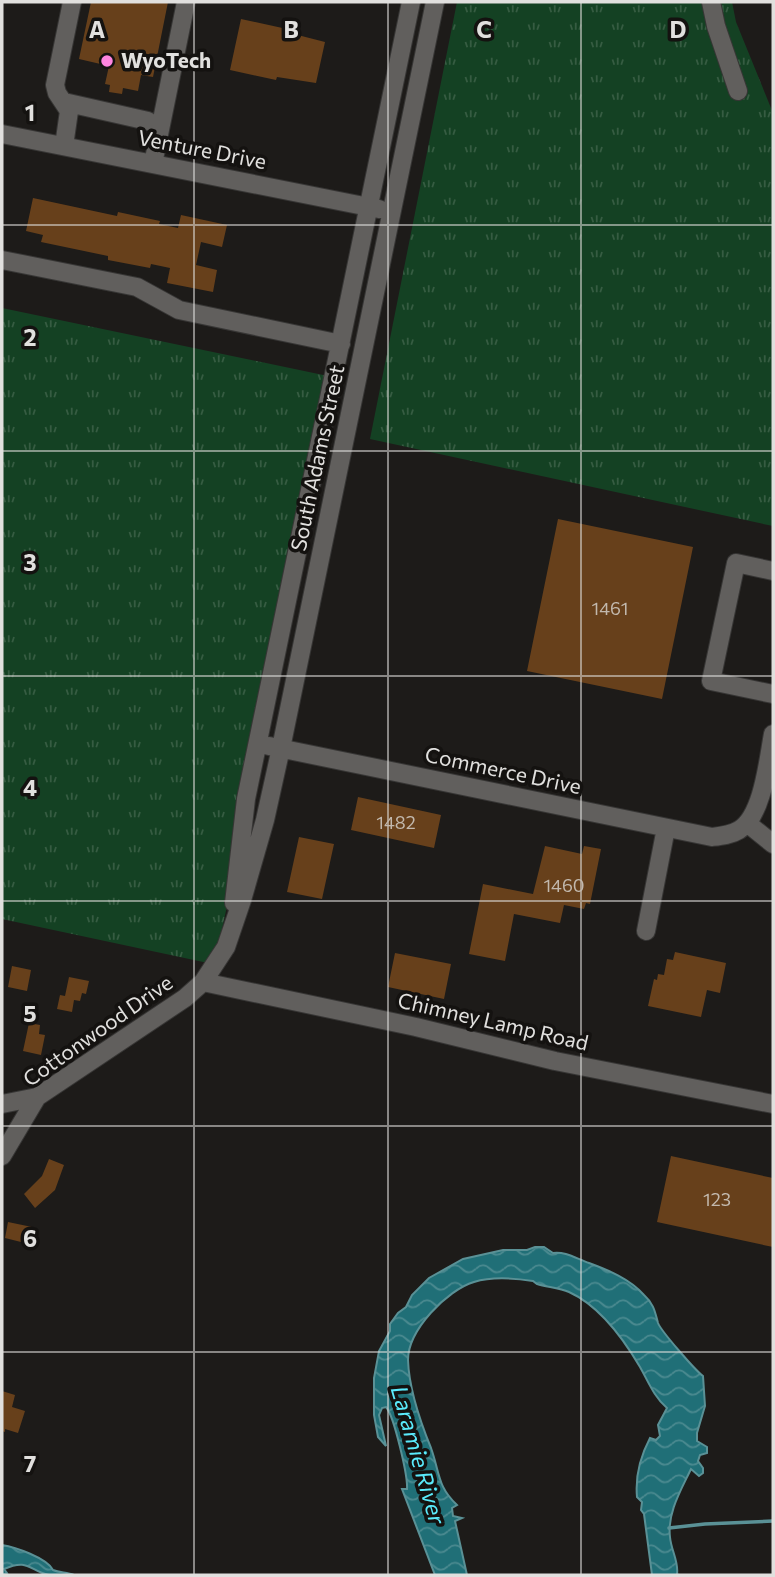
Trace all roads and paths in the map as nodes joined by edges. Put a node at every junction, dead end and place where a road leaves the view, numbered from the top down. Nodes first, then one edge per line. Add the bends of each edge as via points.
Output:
1 (72, 2) edge
2 (186, 2) edge
3 (411, 2) edge
4 (435, 2) edge
5 (711, 2) edge
6 (738, 91) dead end
7 (64, 102) junction
8 (148, 121) dead end
9 (2, 134) edge
10 (64, 146) junction
11 (153, 164) junction
12 (368, 206) junction
13 (393, 211) junction
14 (2, 260) edge
15 (341, 344) junction
16 (773, 570) edge
17 (773, 694) edge
18 (773, 734) edge
19 (258, 743) junction
20 (281, 748) junction
21 (770, 770) edge
22 (743, 827) junction
23 (666, 828) junction
24 (773, 844) edge
25 (234, 921) junction
26 (646, 932) dead end
27 (203, 982) junction
28 (37, 1097) junction
29 (2, 1104) edge
30 (773, 1104) edge
31 (2, 1156) edge

1 - 7 street via 55,85
2 - 11 street
3 - 12 street, South Adams Street
4 - 13 street, South Adams Street
5 - 6 street
7 - 8 street
7 - 10 street via 69,118
9 - 10 street, Venture Drive
10 - 11 street, Venture Drive
11 - 12 street, Venture Drive
12 - 13 street, Venture Drive
12 - 15 street, South Adams Street
13 - 20 street, South Adams Street
14 - 15 street via 137,287 179,310
15 - 19 street, South Adams Street
16 - 17 street via 736,563 711,681
18 - 21 street
19 - 20 street, Commerce Drive
19 - 25 street, South Adams Street via 243,820
20 - 23 street, Commerce Drive
20 - 25 street, South Adams Street
21 - 22 street
22 - 23 street, Commerce Drive via 712,837
22 - 24 street
23 - 26 street
25 - 27 street, South Adams Street via 226,947
27 - 28 street, Cottonwood Drive
27 - 30 street, Chimney Lamp Road via 555,1061
28 - 29 street
28 - 31 street, Cottonwood Drive

